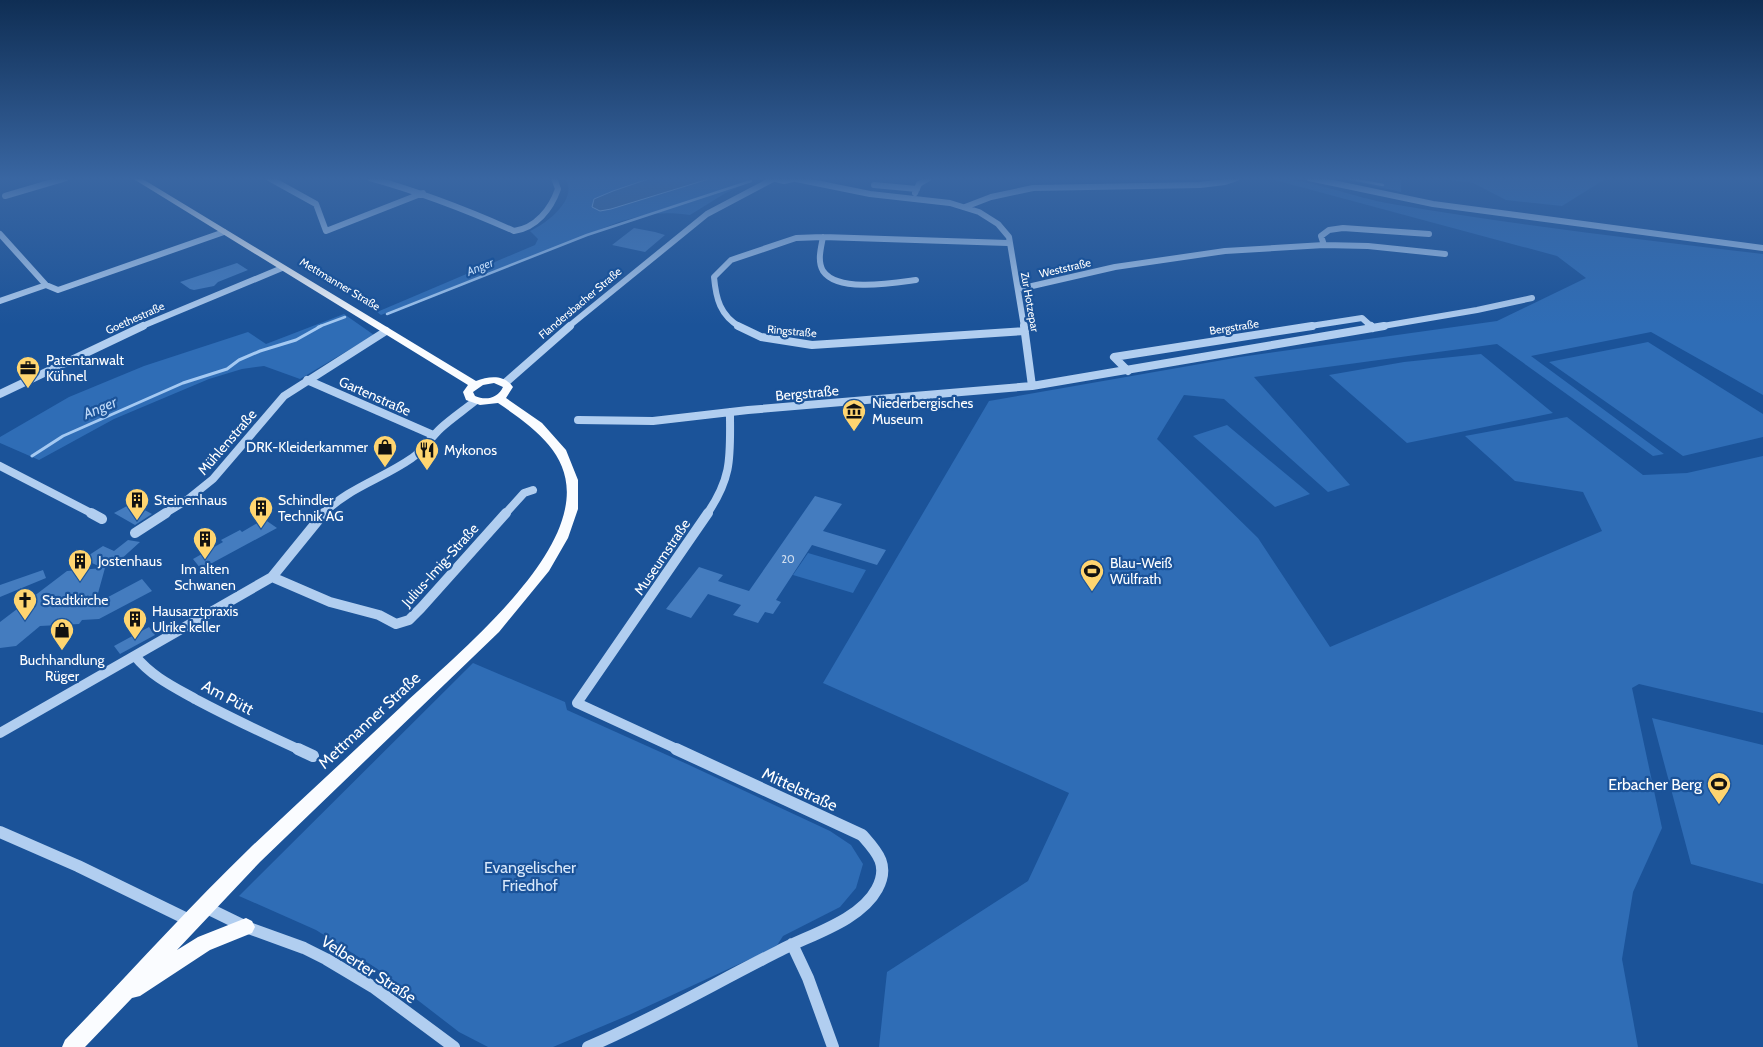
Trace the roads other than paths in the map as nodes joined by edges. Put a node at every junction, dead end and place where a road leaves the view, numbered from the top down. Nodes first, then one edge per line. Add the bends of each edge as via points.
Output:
1 (216, 227) edge
2 (324, 227) edge
3 (338, 227) edge
4 (504, 227) edge
5 (528, 227) edge
6 (690, 227) edge
7 (1000, 227) edge
8 (1604, 227) edge
9 (224, 232) junction
10 (0, 234) edge
11 (1429, 234) dead end
12 (823, 237) junction
13 (1008, 243) junction
14 (1324, 245) junction
15 (1763, 248) edge
16 (1445, 254) dead end
17 (282, 268) junction
18 (916, 280) dead end
19 (46, 285) junction
20 (1019, 289) junction
21 (1532, 298) dead end
22 (0, 301) edge
23 (1373, 328) junction
24 (386, 331) junction
25 (1025, 331) junction
26 (1128, 371) junction
27 (307, 380) junction
28 (505, 383) junction
29 (475, 385) junction
30 (1032, 386) junction
31 (0, 394) edge
32 (499, 398) junction
33 (475, 401) junction
34 (730, 412) junction
35 (578, 420) dead end
36 (433, 436) junction
37 (0, 466) edge
38 (533, 490) dead end
39 (102, 518) dead end
40 (134, 533) dead end
41 (272, 577) junction
42 (135, 656) junction
43 (577, 703) joint
44 (0, 733) edge
45 (313, 756) dead end
46 (0, 832) edge
47 (204, 907) junction
48 (191, 921) junction
49 (246, 927) junction
50 (792, 944) junction
51 (118, 998) junction
52 (72, 1047) edge
53 (454, 1047) edge
54 (588, 1047) edge
55 (833, 1047) edge

1 - 9 main road, Mettmanner Straße
2 - 3 street via 326,231
4 - 5 street via 514,231
6 - 28 street, Flandersbacher Straße
7 - 13 street, Zur Hotzepar via 1008,237
8 - 15 street
9 - 17 main road, Mettmanner Straße
9 - 19 street via 58,290
10 - 19 street
11 - 14 street via 1343,228 1329,230 1321,236
12 - 13 street, Ringstraße
12 - 18 street via 820,260 824,273 837,282 880,285
12 - 25 street, Ringstraße via 796,238 731,260 714,278 713,289 725,315 756,337 812,345
13 - 20 street, Zur Hotzepar
14 - 16 street, Weststraße
14 - 20 street, Weststraße via 1225,251 1115,267
17 - 24 main road, Mettmanner Straße
17 - 31 street, Goethestraße via 128,332
19 - 22 street
20 - 25 street, Zur Hotzepar
21 - 23 street, Bergstraße
23 - 26 street, Bergstraße
23 - 26 street, Bergstraße via 1362,318 1114,357
24 - 27 street, Mühlenstraße
24 - 29 main road, Mettmanner Straße
25 - 30 street, Zur Hotzepar
26 - 30 street, Bergstraße
27 - 36 street, Gartenstraße
27 - 40 street, Mühlenstraße via 284,396 213,480
28 - 29 main road via 488,380
28 - 32 main road via 507,390
29 - 33 main road via 468,392
30 - 34 street, Bergstraße
32 - 33 main road via 488,402
32 - 47 main road, Mettmanner Straße via 536,422 559,446 566,459 574,494 572,516 561,540 523,596 494,628
33 - 36 street
34 - 35 street, Bergstraße via 645,421
34 - 43 street, Museumstraße via 730,462 720,495
36 - 41 street via 414,457 349,492 326,511
37 - 39 street
38 - 41 street, Julius-Imig-Straße via 524,493 446,581 409,620 401,624 358,608 330,602
41 - 42 street
42 - 44 street
42 - 45 street, Am Pütt via 143,667 175,688 238,722
43 - 50 street, Mittelstraße via 862,836 879,854 882,874 875,891 859,909 831,927
46 - 48 street
47 - 48 main road, Mettmanner Straße
47 - 49 street, Velberter Straße
48 - 51 main road, Mettmanner Straße
49 - 51 main road via 204,943
49 - 53 street, Velberter Straße via 326,959 372,987
50 - 54 street via 630,1030
50 - 55 street
51 - 52 main road, Mettmanner Straße

